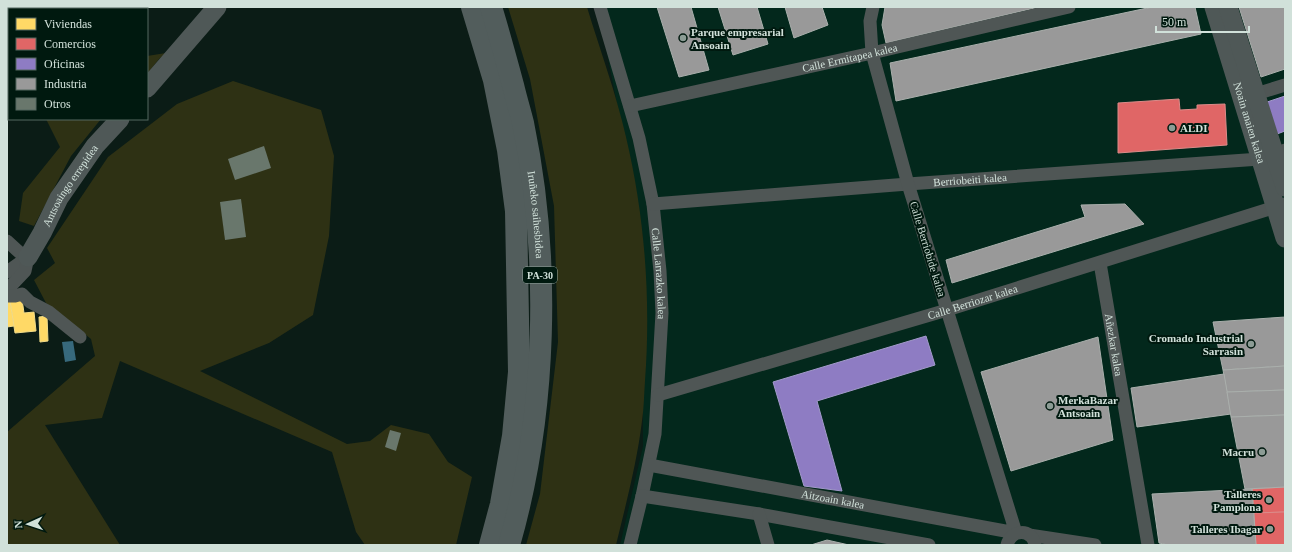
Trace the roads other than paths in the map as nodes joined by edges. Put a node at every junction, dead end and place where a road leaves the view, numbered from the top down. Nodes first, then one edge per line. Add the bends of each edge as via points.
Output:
1 (217, 7) edge
2 (472, 7) edge
3 (491, 7) edge
4 (600, 7) edge
5 (873, 7) edge
6 (1069, 7) edge
7 (1214, 7) edge
8 (1228, 7) edge
9 (872, 53) junction
10 (1285, 85) edge
11 (148, 87) edge
12 (1256, 94) junction
13 (630, 106) junction
14 (119, 120) edge
15 (1273, 154) edge
16 (908, 184) junction
17 (1285, 187) edge
18 (653, 204) junction
19 (1280, 205) edge
20 (1285, 238) edge
21 (7, 241) edge
22 (1100, 263) junction
23 (26, 264) junction
24 (7, 272) edge
25 (7, 290) edge
26 (22, 294) junction
27 (7, 296) edge
28 (947, 310) junction
29 (80, 337) dead end
30 (658, 395) junction
31 (649, 465) junction
32 (642, 496) junction
33 (759, 514) junction
34 (1027, 538) edge
35 (490, 545) edge
36 (509, 545) edge
37 (630, 545) edge
38 (768, 545) edge
39 (930, 545) edge
40 (1007, 545) edge
41 (1095, 545) edge
42 (1148, 545) edge

1 - 11 street
2 - 35 highway, Iruñeko saihesbidea / PA-30 via 494,80 508,150 516,211 519,372 513,436 501,504
3 - 36 highway, Iruñeko saihesbidea / PA-30 via 523,123 536,210 541,303 536,407 526,472
4 - 13 street, Calle Larrazko kalea
5 - 9 street, Calle Berriobide kalea via 870,21
6 - 9 street, Calle Ermitapea kalea
7 - 15 street, Noain anaien kalea
8 - 12 street, Noain anaien kalea
9 - 13 street, Calle Ermitapea kalea
9 - 16 street, Calle Berriobide kalea
10 - 12 street
12 - 15 street, Noain anaien kalea
13 - 18 street, Calle Larrazko kalea
14 - 23 street, Antsoaingo errepidea via 95,146 59,198
15 - 16 street, Berriobeiti kalea
15 - 17 street, Noain anaien kalea
15 - 19 street, Noain anaien kalea
16 - 18 street, Berriobeiti kalea
16 - 28 street, Calle Berriobide kalea
18 - 30 street, Calle Larrazko kalea via 662,313
19 - 20 street, Noain anaien kalea
19 - 22 street, Calle Berriozar kalea
21 - 23 street via 19,252
22 - 28 street, Calle Berriozar kalea
22 - 42 street, Añezkar kalea
23 - 24 street
23 - 25 street
23 - 26 street via 26,290
26 - 27 street
26 - 29 street
28 - 30 street, Calle Berriozar kalea
28 - 34 street, Calle Berriobide kalea
30 - 31 street, Calle Larrazko kalea
31 - 32 street, Calle Larrazko kalea
31 - 34 street, Aitzoain kalea
32 - 33 street
32 - 37 street, Calle Larrazko kalea
33 - 38 street
33 - 39 street
34 - 40 street via 1009,539
34 - 41 street, Aitzoain kalea

